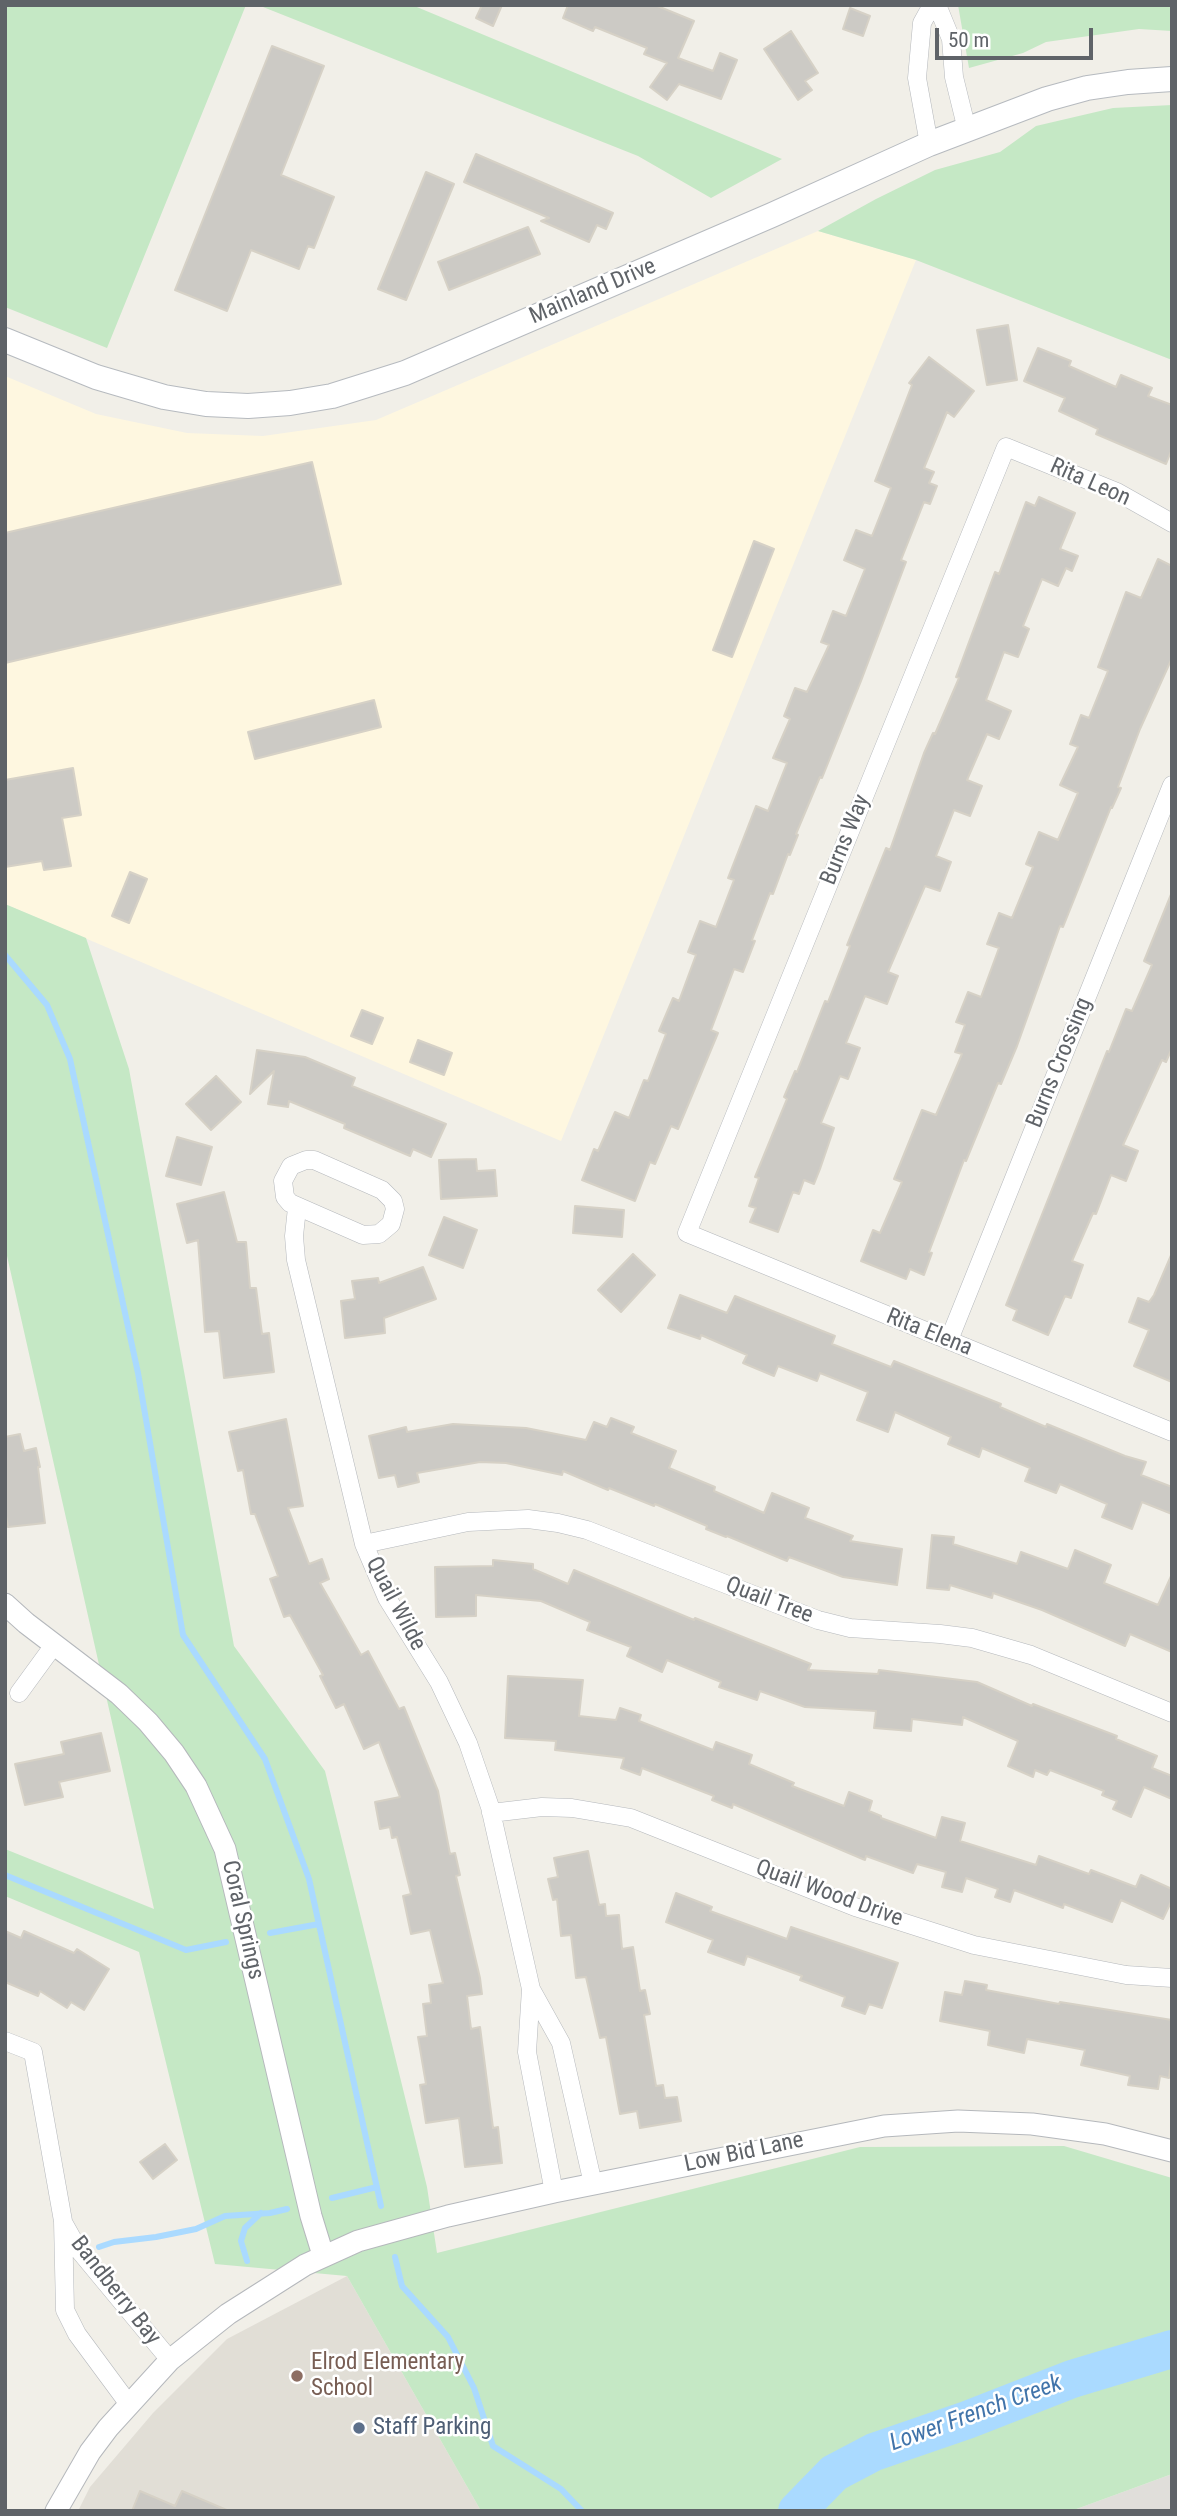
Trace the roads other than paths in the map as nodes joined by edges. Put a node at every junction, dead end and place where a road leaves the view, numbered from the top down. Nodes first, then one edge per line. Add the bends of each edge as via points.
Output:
1 (934, 5) edge
2 (1172, 79) edge
3 (967, 130) junction
4 (929, 144) junction
5 (5, 340) edge
6 (1006, 447) joint
7 (1172, 523) edge
8 (1172, 785) edge
9 (297, 1208) junction
10 (687, 1233) joint
11 (948, 1340) junction
12 (1172, 1432) edge
13 (364, 1544) junction
14 (5, 1604) edge
15 (54, 1645) junction
16 (19, 1693) dead end
17 (1172, 1713) edge
18 (491, 1814) junction
19 (1172, 1978) edge
20 (531, 1989) junction
21 (5, 2041) edge
22 (1172, 2151) edge
23 (593, 2184) junction
24 (554, 2192) junction
25 (63, 2221) junction
26 (323, 2255) junction
27 (170, 2360) junction
28 (128, 2403) junction
29 (56, 2511) edge

1 - 3 street via 951,39 954,77
1 - 4 street via 922,23 917,78
2 - 3 main road, Mainland Drive via 1087,88
3 - 4 main road, Mainland Drive
4 - 5 main road, Mainland Drive via 405,373 332,396 248,406 164,397 96,377
6 - 7 street, Rita Leon via 1117,492
6 - 10 street, Burns Way
8 - 11 street, Burns Crossing
9 - 9 street via 371,1236 391,1224 395,1209 382,1190 314,1160 290,1166 283,1181 285,1197
9 - 13 street, Quail Wilde via 296,1260
10 - 11 street, Rita Elena
11 - 12 street, Rita Elena
13 - 17 street, Quail Tree via 468,1521 558,1523 587,1530 818,1620 850,1628 972,1638 1031,1655
13 - 18 street, Quail Wilde via 387,1598 439,1682
14 - 15 street, Coral Springs
15 - 16 street
15 - 26 street, Coral Springs via 119,1694 157,1732 196,1786 225,1849
18 - 19 street, Quail Wood Drive via 542,1807 631,1818 855,1907 974,1945 1126,1975
18 - 20 street, Quail Wilde
20 - 23 street, Quail Wilde via 561,2043
20 - 24 street, Quail Wilde via 527,2052
21 - 25 street, Bandberry Bay via 33,2052
22 - 23 street, Low Bid Lane via 1105,2134 1032,2124 958,2121 884,2126
23 - 24 street, Low Bid Lane
24 - 26 street, Low Bid Lane via 358,2241
25 - 27 street, Bandberry Bay via 78,2249
25 - 28 street, Bandberry Bay via 65,2310 77,2334
26 - 27 street, Low Bid Lane via 228,2314
27 - 28 street, Low Bid Lane
28 - 29 street, Low Bid Lane via 90,2452

